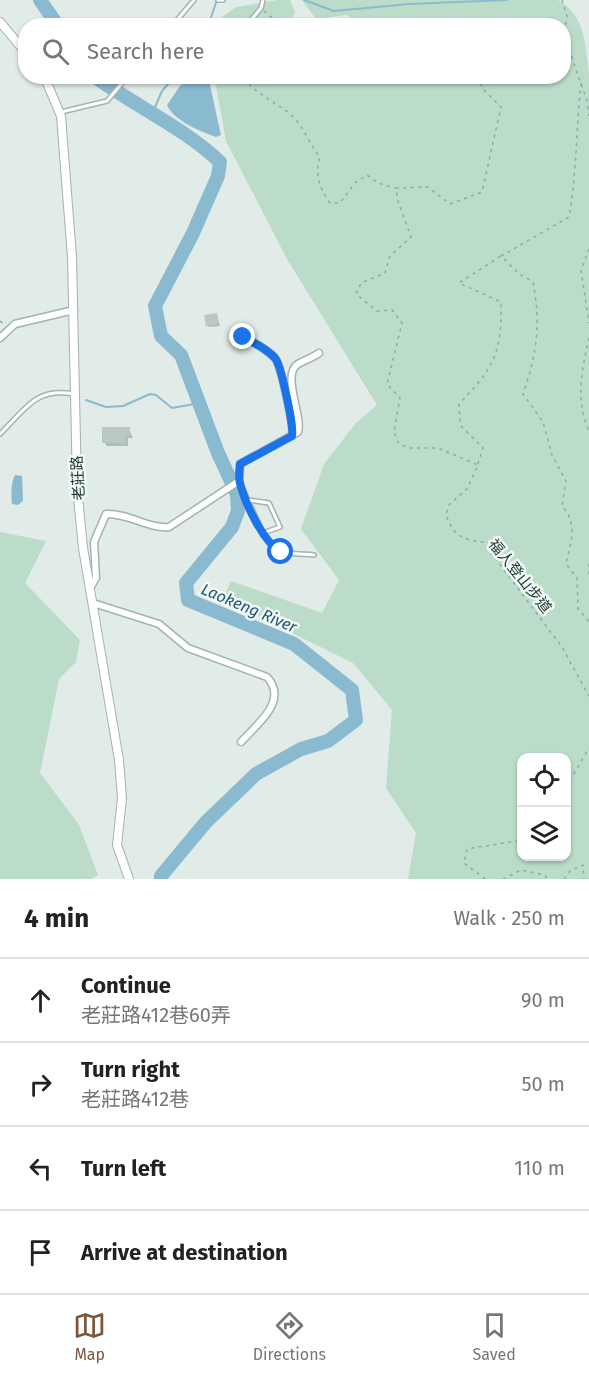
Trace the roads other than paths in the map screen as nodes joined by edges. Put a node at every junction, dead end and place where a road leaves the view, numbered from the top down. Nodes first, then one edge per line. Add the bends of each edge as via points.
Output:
1 (194, 0) edge
2 (263, 0) edge
3 (179, 18) edge
4 (253, 18) edge
5 (1, 23) edge
6 (18, 43) edge
7 (48, 84) edge
8 (123, 84) edge
9 (60, 112) junction
10 (74, 310) junction
11 (234, 333) dead end
12 (0, 338) edge
13 (319, 353) dead end
14 (75, 395) junction
15 (0, 434) edge
16 (292, 436) junction
17 (239, 481) junction
18 (248, 500) junction
19 (263, 533) junction
20 (314, 555) dead end
21 (90, 588) junction
22 (93, 603) junction
23 (241, 742) dead end
24 (129, 879) edge

1 - 3 lane
2 - 4 lane
5 - 6 street
7 - 9 street, 老莊路
8 - 9 lane via 108,101
9 - 10 street, 老莊路
10 - 12 street via 15,324
10 - 14 street, 老莊路
11 - 16 street via 265,350 280,367
13 - 16 street via 295,368 292,393 300,428
14 - 15 lane via 59,392 38,396
14 - 21 street, 老莊路 via 77,487
16 - 17 street via 240,464
17 - 18 lane
17 - 21 street via 169,527 161,528 121,513 106,514 94,542 96,578
18 - 19 lane
18 - 19 lane via 270,503 273,508 280,527
19 - 20 lane via 271,546 281,552
21 - 22 street, 老莊路
22 - 23 street via 159,624 188,648 267,677 276,694 273,705
22 - 24 street, 老莊路 via 122,784 117,844

